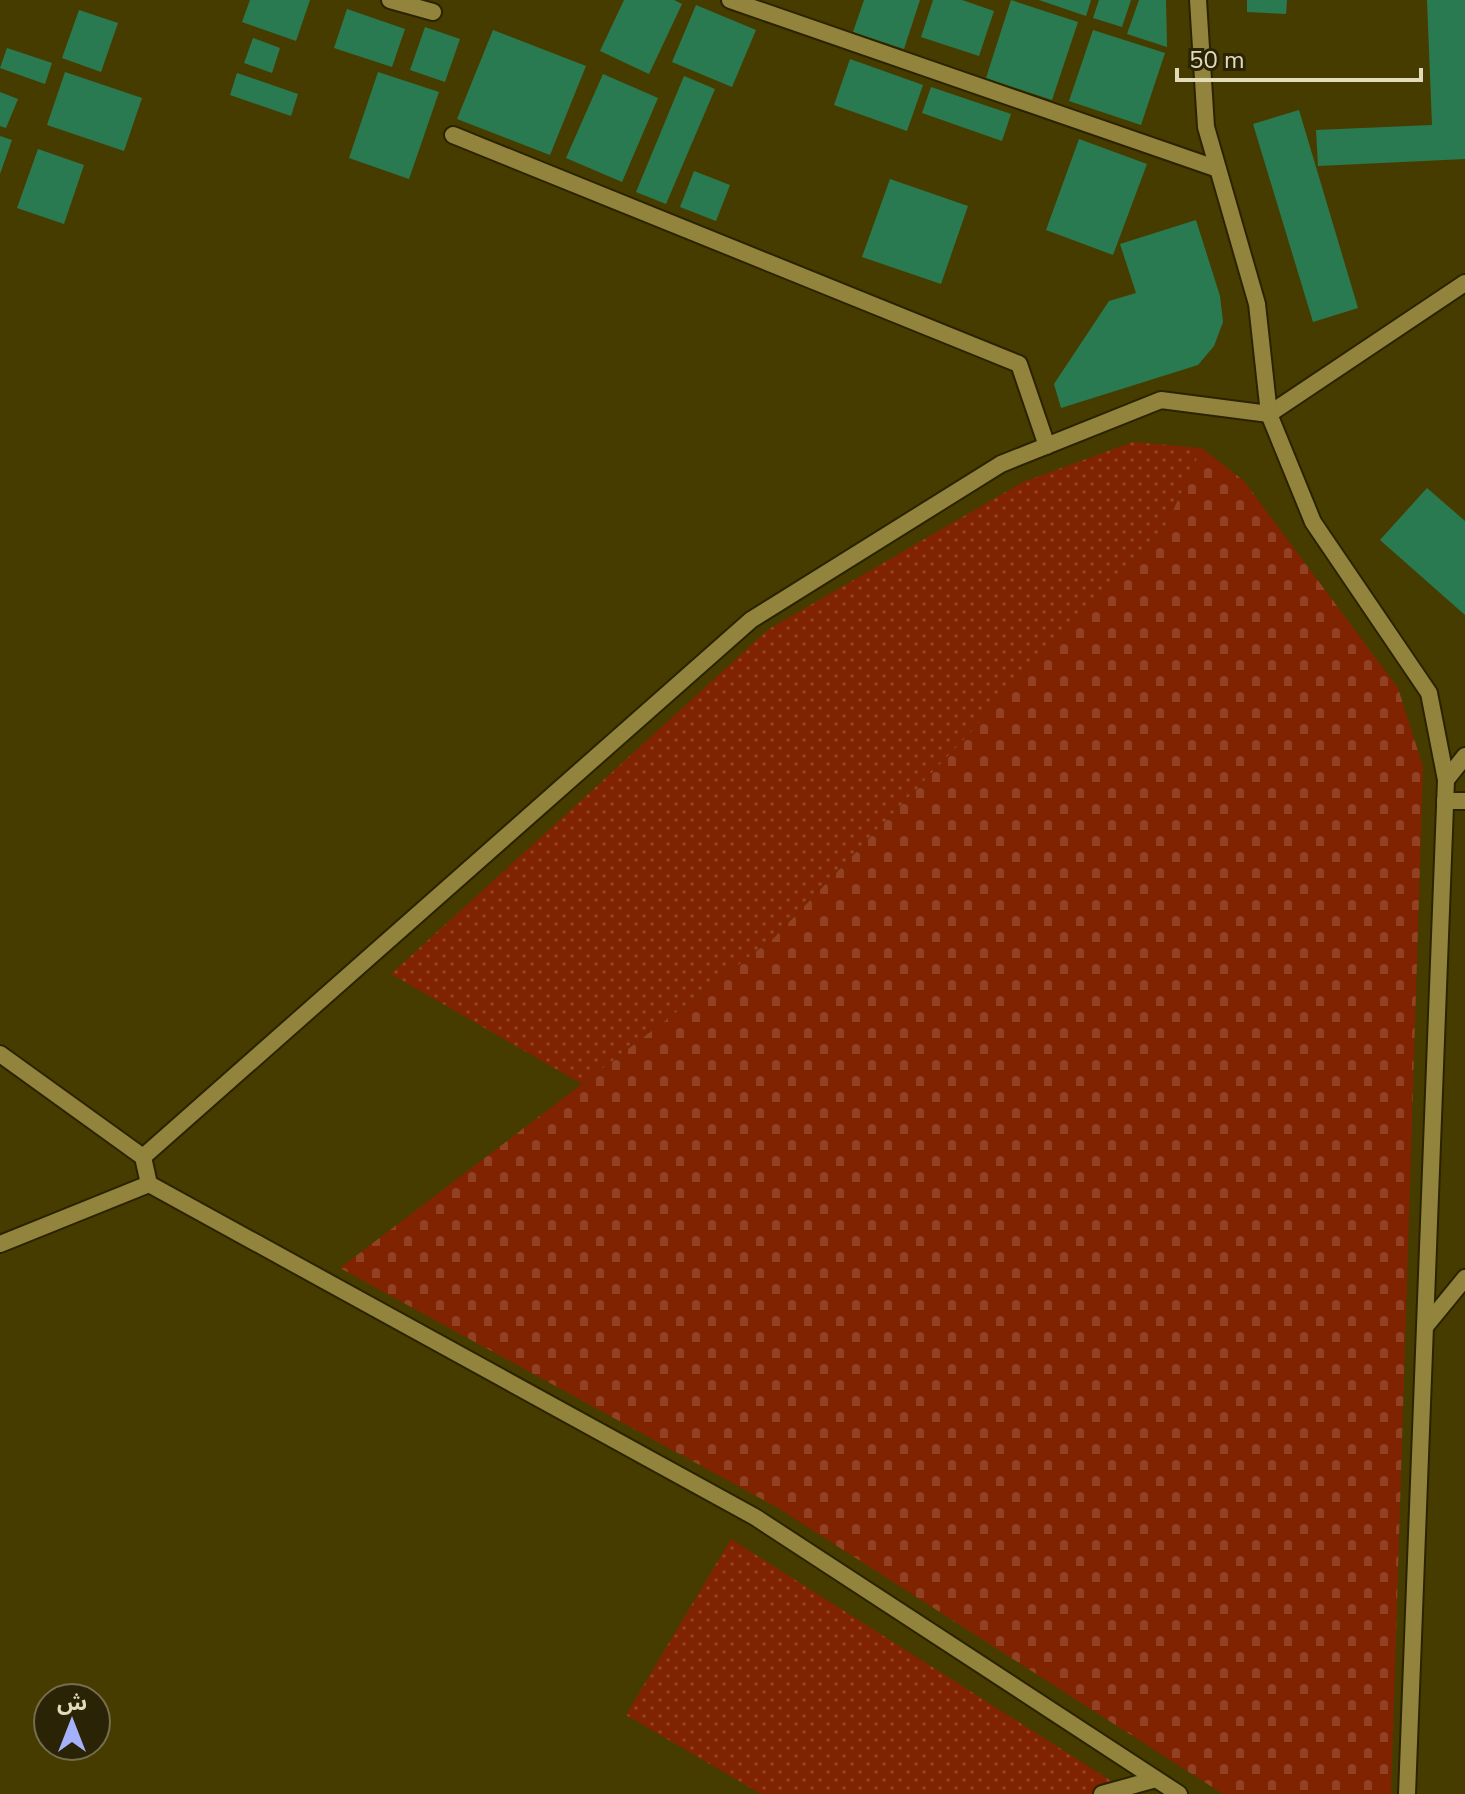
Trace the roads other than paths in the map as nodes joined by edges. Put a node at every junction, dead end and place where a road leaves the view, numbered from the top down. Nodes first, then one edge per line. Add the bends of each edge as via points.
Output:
1 (390, 0) edge
2 (730, 0) edge
3 (1198, 0) edge
4 (433, 12) dead end
5 (453, 135) dead end
6 (1218, 169) junction
7 (1465, 283) edge
8 (1269, 414) junction
9 (1047, 446) junction
10 (1465, 756) edge
11 (1446, 780) junction
12 (1445, 801) junction
13 (1465, 801) edge
14 (0, 1054) edge
15 (143, 1157) junction
16 (149, 1184) junction
17 (0, 1244) edge
18 (1465, 1278) edge
19 (1425, 1327) junction
20 (1156, 1779) junction
21 (1102, 1794) edge
22 (1179, 1794) edge
23 (1407, 1794) edge

1 - 4 street
2 - 6 street
3 - 6 street via 1206,127
5 - 9 street via 1019,364
6 - 8 street via 1257,304
7 - 8 street
8 - 9 street via 1161,400
8 - 11 street via 1313,522 1429,693
9 - 15 street via 1001,464 751,620
10 - 11 street
11 - 12 street
12 - 13 street
12 - 19 street
14 - 15 street
15 - 16 street
16 - 17 street
16 - 20 street via 755,1517
18 - 19 street
19 - 23 street
20 - 21 street
20 - 22 street

